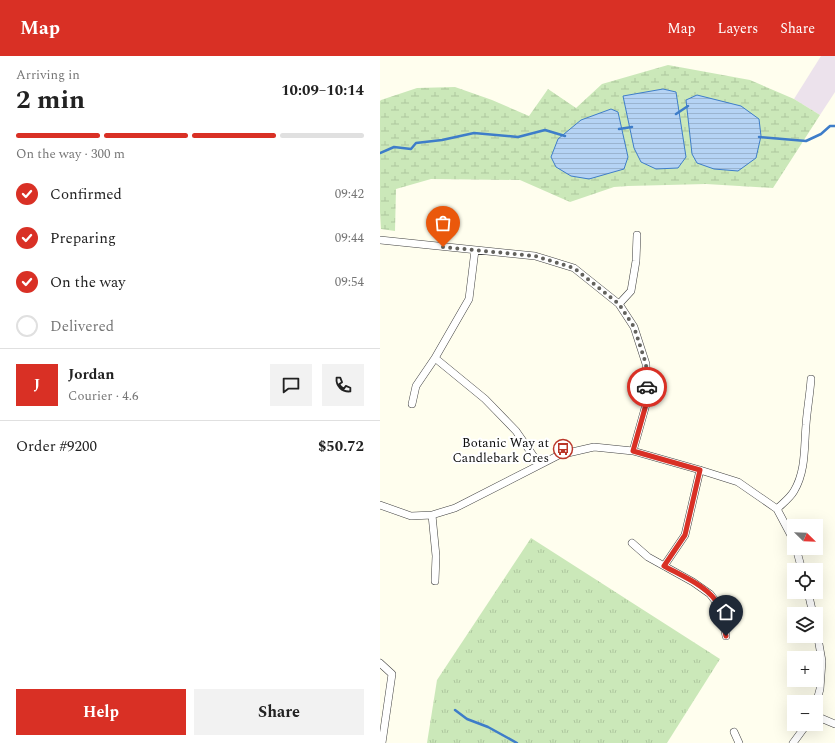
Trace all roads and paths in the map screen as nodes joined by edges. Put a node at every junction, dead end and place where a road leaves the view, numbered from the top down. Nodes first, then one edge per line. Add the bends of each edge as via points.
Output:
1 (637, 235) dead end
2 (380, 240) edge
3 (475, 250) junction
4 (619, 304) junction
5 (435, 358) junction
6 (811, 379) dead end
7 (412, 404) dead end
8 (633, 451) junction
9 (539, 464) junction
10 (700, 470) junction
11 (380, 505) edge
12 (777, 509) junction
13 (432, 515) junction
14 (787, 528) edge
15 (632, 543) dead end
16 (664, 566) junction
17 (435, 581) dead end
18 (726, 636) dead end
19 (819, 643) edge
20 (380, 663) edge
21 (818, 695) edge
22 (823, 719) edge
23 (835, 724) edge
24 (802, 731) edge
25 (734, 732) dead end
26 (382, 743) edge
27 (739, 743) edge
28 (793, 743) edge

1 - 4 street via 631,290
2 - 3 street
3 - 4 street via 535,256 574,268
3 - 5 street via 470,299
4 - 8 street via 634,327 646,364 647,401
5 - 7 street via 416,386
5 - 9 street via 485,399 516,431
6 - 12 street via 804,464 794,491
8 - 9 street via 594,447 559,455
8 - 10 street
9 - 13 street via 455,508
10 - 12 street via 738,482
10 - 16 street via 685,535
11 - 13 street via 411,516
12 - 14 street
13 - 17 street via 436,556
15 - 16 street via 648,557
16 - 18 street via 710,594 720,606
19 - 21 street via 822,661
20 - 26 street via 392,674
22 - 23 street
24 - 28 street
25 - 27 street

